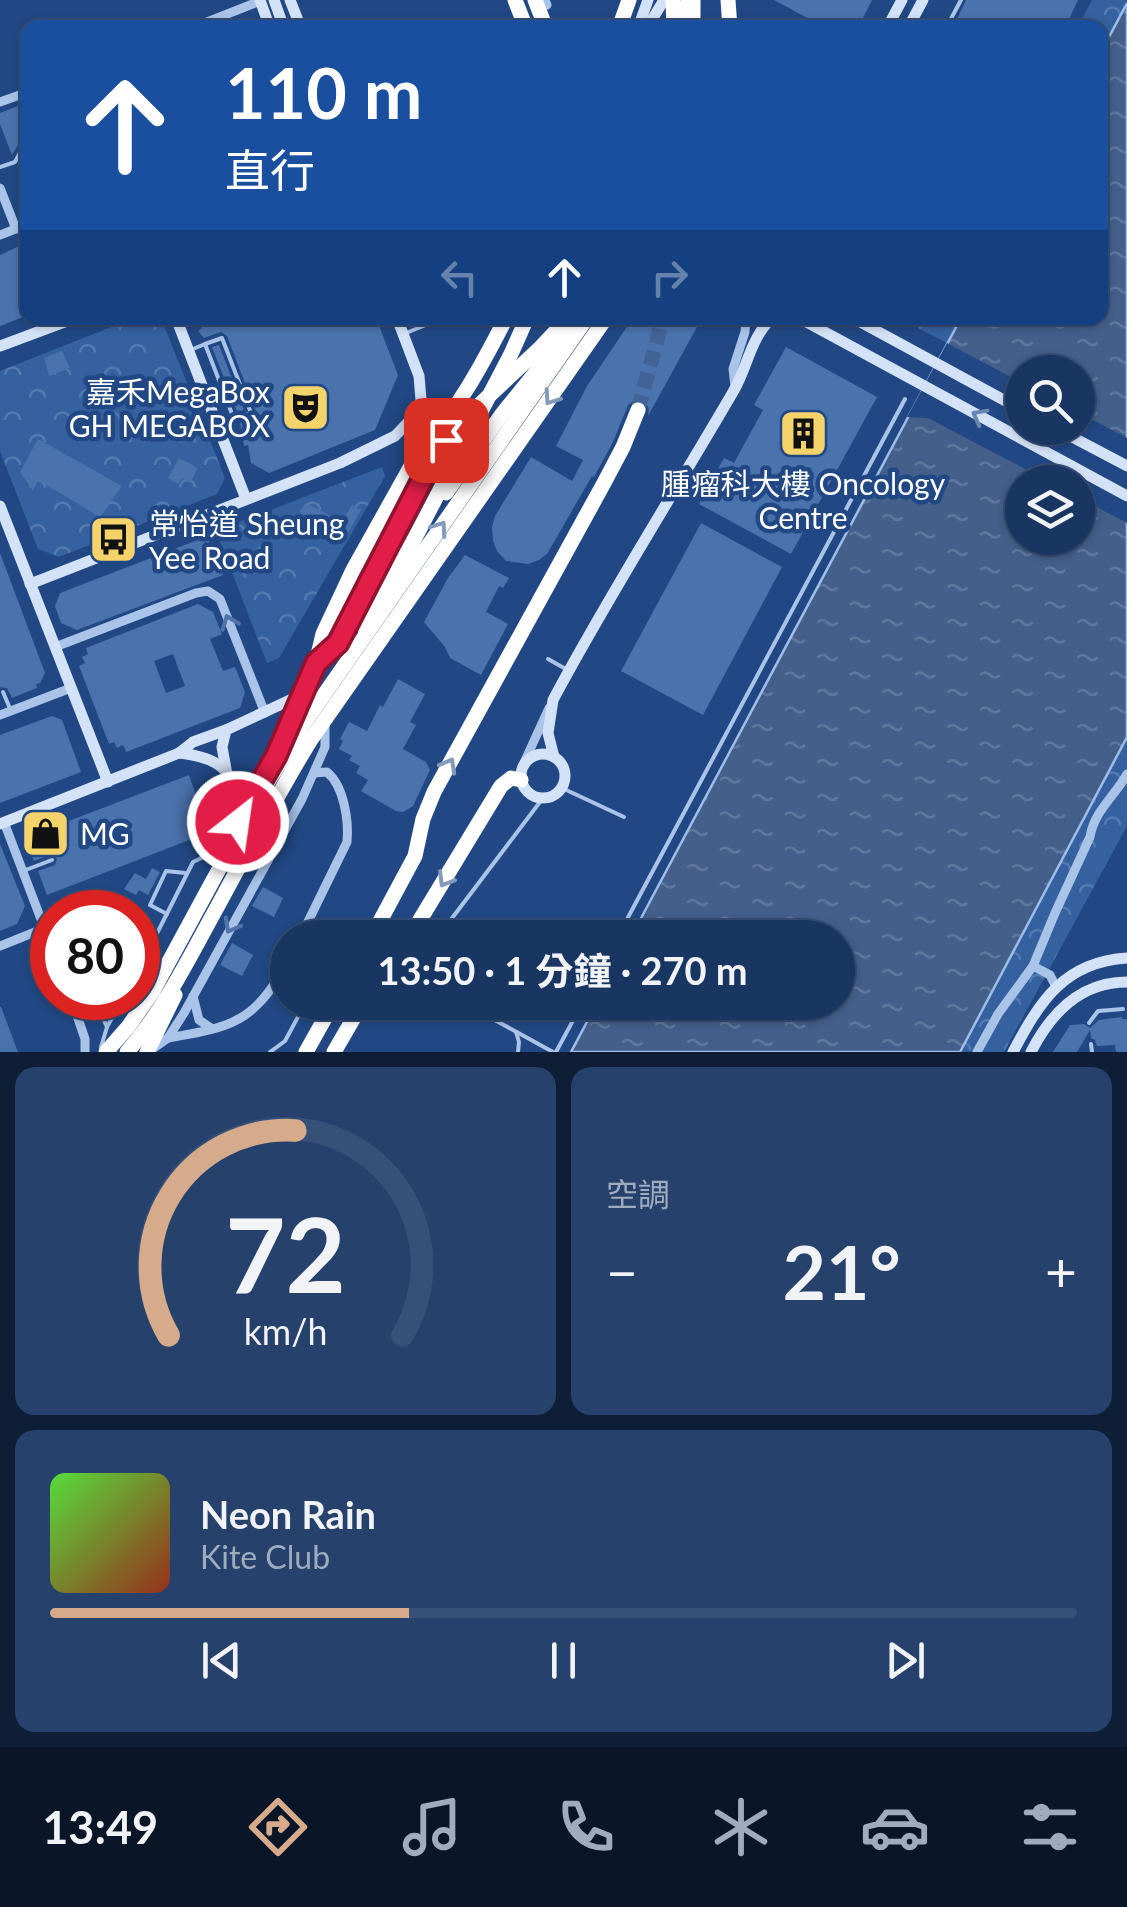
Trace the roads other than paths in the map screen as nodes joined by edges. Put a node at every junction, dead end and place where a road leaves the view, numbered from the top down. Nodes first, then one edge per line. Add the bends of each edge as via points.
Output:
1 (260, 0) edge
2 (211, 20) edge
3 (20, 156) edge
4 (0, 167) edge
5 (0, 188) edge
6 (20, 227) edge
7 (16, 229) junction
8 (0, 235) edge
9 (56, 325) edge
10 (179, 325) edge
11 (401, 325) edge
12 (426, 325) edge
13 (502, 325) edge
14 (524, 325) edge
15 (561, 325) edge
16 (578, 325) edge
17 (579, 325) edge
18 (601, 325) edge
19 (746, 325) edge
20 (764, 325) edge
21 (812, 325) edge
22 (866, 325) edge
23 (404, 334) junction
24 (206, 344) junction
25 (0, 346) edge
26 (188, 351) junction
27 (735, 389) junction
28 (905, 400) dead end
29 (1005, 401) edge
30 (638, 410) tunnel mouth
31 (418, 412) junction
32 (234, 419) junction
33 (218, 426) junction
34 (1088, 445) edge
35 (420, 450) junction
36 (1127, 466) edge
37 (1127, 496) edge
38 (246, 499) junction
39 (0, 506) edge
40 (416, 536) junction
41 (30, 584) junction
42 (55, 647) junction
43 (548, 659) dead end
44 (316, 663) junction
45 (569, 670) junction
46 (71, 688) junction
47 (3, 692) dead end
48 (304, 694) junction
49 (553, 700) junction
50 (325, 711) junction
51 (5, 713) edge
52 (265, 713) junction
53 (226, 730) junction
54 (179, 753) junction
55 (554, 757) junction
56 (226, 769) junction
57 (522, 772) junction
58 (314, 773) junction
59 (1127, 774) edge
60 (108, 782) junction
61 (562, 788) junction
62 (542, 798) junction
63 (624, 817) dead end
64 (238, 822) junction
65 (2, 823) edge
66 (224, 847) junction
67 (52, 860) dead end
68 (23, 871) junction
69 (187, 873) junction
70 (30, 890) edge
71 (167, 914) junction
72 (310, 920) edge
73 (380, 920) edge
74 (420, 920) edge
75 (451, 920) edge
76 (627, 920) edge
77 (160, 928) edge
78 (30, 934) edge
79 (0, 946) edge
80 (1127, 958) edge
81 (1034, 966) junction
82 (1127, 982) edge
83 (1056, 987) junction
84 (270, 991) edge
85 (193, 996) junction
86 (1123, 1009) dead end
87 (78, 1020) edge
88 (104, 1020) edge
89 (111, 1020) edge
90 (296, 1020) edge
91 (324, 1020) edge
92 (352, 1020) edge
93 (494, 1020) edge
94 (572, 1020) edge
95 (1089, 1023) dead end
96 (107, 1027) junction
97 (214, 1029) junction
98 (515, 1032) junction
99 (168, 1038) junction
100 (1091, 1044) dead end
101 (85, 1052) edge
102 (102, 1052) edge
103 (114, 1052) edge
104 (127, 1052) edge
105 (147, 1052) edge
106 (270, 1052) edge
107 (306, 1052) edge
108 (334, 1052) edge
109 (518, 1052) edge
110 (554, 1052) edge
111 (977, 1052) edge
112 (1014, 1052) edge
113 (1031, 1052) edge
114 (1092, 1052) edge

1 - 2 street
3 - 4 lane
5 - 7 street
6 - 7 street
7 - 8 street
9 - 25 main road
10 - 26 main road
11 - 23 main road
12 - 23 lane
13 - 35 highway
14 - 40 highway
15 - 44 highway, bridge via 461,422 431,464 338,643
16 - 40 highway via 502,414
102 -> 17 highway, bridge via 153,991 305,722
18 -> 104 highway, bridge via 310,741 175,984
19 - 27 street via 733,369
20 - 27 main road
37 -> 21 main road
22 - 29 main road
23 - 31 main road via 419,376
24 - 26 lane
24 - 32 lane
24 - 32 lane via 222,338 244,394 251,413
26 - 33 main road
27 - 45 main road
28 - 76 lane
73 -> 30 highway via 415,856 434,792
31 - 35 highway
31 - 38 main road via 384,442
32 - 33 lane
33 - 38 main road
34 - 36 main road
35 - 44 highway via 353,570
38 - 41 main road
39 - 41 main road via 8,543
40 - 50 highway
41 - 42 main road
42 - 46 main road
52 -> 42 street via 220,598 208,591
43 - 45 lane
44 - 48 highway
45 - 49 main road
46 - 51 street
46 - 60 main road
47 - 51 lane
48 - 52 main road
48 - 64 highway
49 - 55 main road via 548,733
49 - 57 street
50 - 58 street via 324,747
50 - 105 highway
52 - 53 main road
53 - 54 main road
53 - 56 main road
54 - 56 main road
54 - 60 main road
55 - 57 main road via 534,756
55 - 61 main road via 564,767
56 - 64 main road
57 - 62 main road via 528,793
57 -> 74 highway via 501,786
58 - 72 street via 335,778 348,842
58 -> 85 street
59 - 81 street via 1092,826
60 - 65 main road
61 - 62 main road
61 - 63 lane
62 - 75 lane
64 - 66 highway
65 - 68 street
66 - 69 lane via 193,862
66 - 103 highway
67 - 68 lane
68 - 70 street
69 - 71 lane
69 - 71 lane via 166,871 150,905
71 - 77 lane
78 - 79 street
80 - 83 main road via 1087,966
81 - 83 street
81 - 111 street
82 - 113 main road via 1070,1000
83 - 112 main road
84 - 97 street via 246,1016
85 - 97 street via 199,1020
85 - 99 street
86 - 95 lane via 1098,1011
87 - 101 street
88 - 96 lane
89 - 96 lane
90 - 106 lane
91 - 107 highway
92 - 108 highway
93 - 98 lane
94 - 110 lane
96 - 102 lane
97 - 99 street
98 - 109 lane
98 - 110 lane
99 - 105 street
100 - 114 lane

